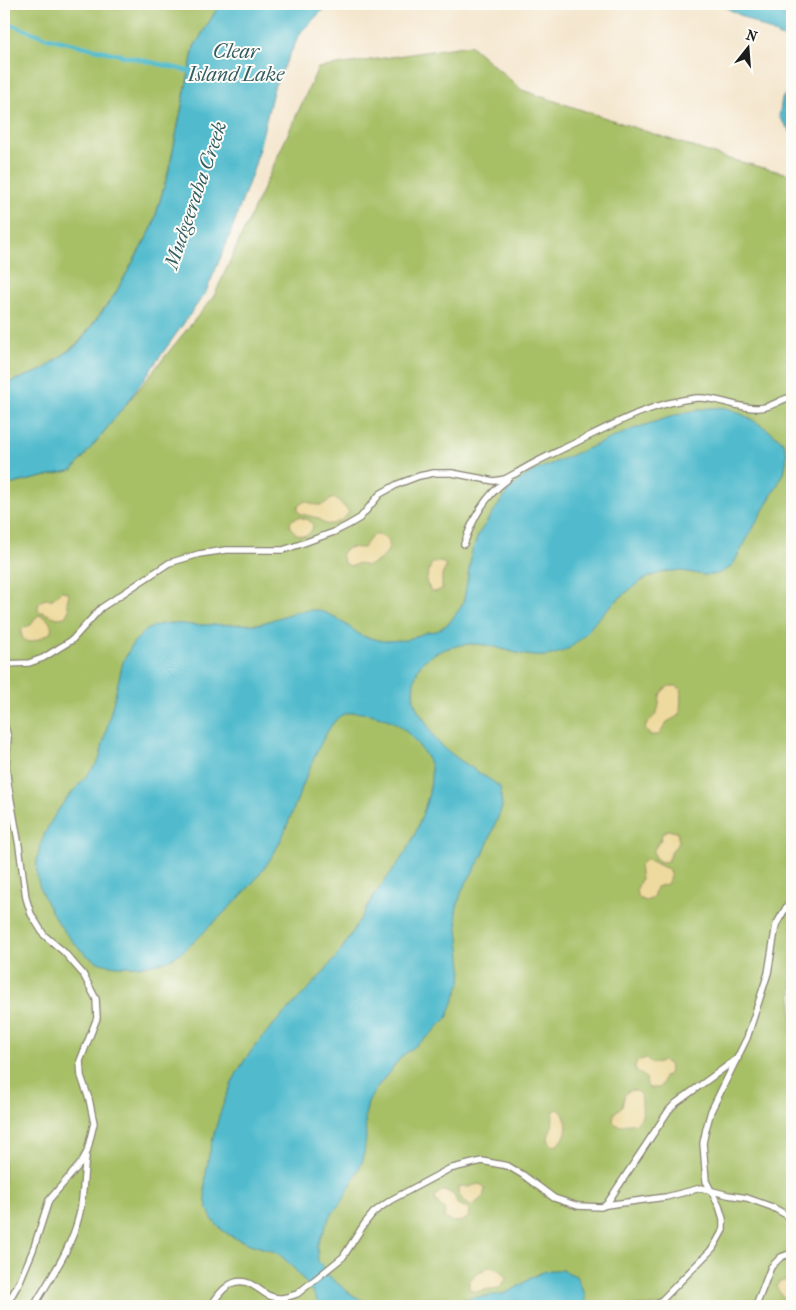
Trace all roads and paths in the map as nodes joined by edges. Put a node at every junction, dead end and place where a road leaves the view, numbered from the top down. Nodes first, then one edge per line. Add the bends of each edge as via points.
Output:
1 (792, 397) edge
2 (516, 473) junction
3 (464, 544) dead end
4 (4, 664) edge
5 (4, 723) edge
6 (792, 897) edge
7 (738, 1058) junction
8 (86, 1153) junction
9 (710, 1190) junction
10 (606, 1206) junction
11 (792, 1217) edge
12 (792, 1252) edge
13 (6, 1306) edge
14 (34, 1306) edge
15 (211, 1306) edge
16 (656, 1306) edge
17 (756, 1306) edge

1 - 2 lane via 758,408 707,398 670,403 602,428
2 - 3 lane via 482,505
2 - 4 lane via 494,481 452,473 418,476 380,494 360,518 348,526 298,546 283,550 226,550 169,563 101,608 72,640 59,648 29,663
5 - 8 lane via 8,737 8,784 31,914 44,935 83,974 96,1000 96,1018 80,1061 94,1123
6 - 7 lane via 776,925 766,981
7 - 9 lane via 711,1111 706,1128 704,1166
7 - 10 lane via 669,1110
8 - 13 lane via 49,1200 33,1250
8 - 14 lane via 75,1232
9 - 10 lane via 701,1188 666,1198
9 - 11 lane via 746,1198
9 - 16 lane via 719,1206 723,1230 700,1263
10 - 15 lane via 578,1206 554,1198 508,1166 482,1161 449,1169 374,1212 343,1258 297,1294 271,1297 252,1284 233,1283 220,1291
12 - 17 lane via 771,1267

